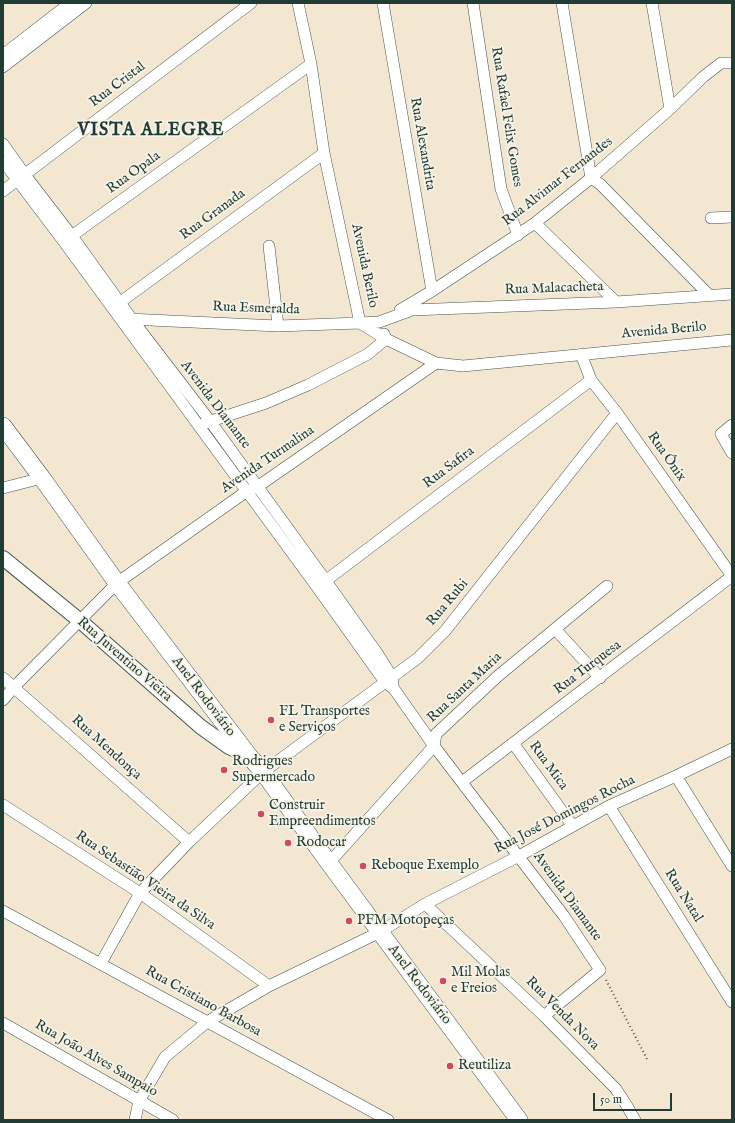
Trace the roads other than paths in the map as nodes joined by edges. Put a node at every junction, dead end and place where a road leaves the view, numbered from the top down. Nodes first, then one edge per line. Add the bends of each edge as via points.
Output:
1 (70, 3) edge
2 (86, 3) edge
3 (251, 3) edge
4 (298, 3) edge
5 (382, 3) edge
6 (473, 3) edge
7 (562, 3) edge
8 (652, 3) edge
9 (3, 54) edge
10 (732, 63) edge
11 (311, 64) junction
12 (3, 66) edge
13 (670, 109) junction
14 (3, 144) edge
15 (324, 153) junction
16 (3, 161) edge
17 (21, 178) junction
18 (591, 178) junction
19 (3, 191) edge
20 (711, 218) dead end
21 (732, 218) edge
22 (535, 223) junction
23 (518, 235) junction
24 (68, 239) junction
25 (269, 246) dead end
26 (432, 291) junction
27 (732, 294) edge
28 (710, 296) junction
29 (616, 302) junction
30 (116, 305) junction
31 (126, 319) junction
32 (379, 322) junction
33 (360, 323) junction
34 (278, 326) junction
35 (386, 339) junction
36 (732, 340) edge
37 (581, 354) junction
38 (436, 363) junction
39 (591, 380) junction
40 (617, 413) junction
41 (210, 421) junction
42 (732, 425) edge
43 (3, 426) edge
44 (199, 426) junction
45 (732, 453) edge
46 (42, 478) junction
47 (3, 488) edge
48 (252, 489) junction
49 (3, 558) edge
50 (732, 576) edge
51 (117, 582) junction
52 (322, 584) junction
53 (607, 586) dead end
54 (78, 620) junction
55 (555, 629) junction
56 (3, 678) edge
57 (600, 678) junction
58 (390, 683) junction
59 (14, 687) junction
60 (3, 700) edge
61 (513, 744) junction
62 (434, 746) junction
63 (732, 749) edge
64 (249, 756) junction
65 (263, 772) junction
66 (676, 776) junction
67 (462, 782) junction
68 (3, 805) edge
69 (609, 806) junction
70 (572, 825) junction
71 (188, 842) junction
72 (519, 856) junction
73 (329, 863) junction
74 (732, 866) edge
75 (140, 893) junction
76 (425, 904) junction
77 (3, 911) edge
78 (380, 932) junction
79 (100, 963) junction
80 (269, 986) junction
81 (732, 1002) edge
82 (544, 1016) junction
83 (207, 1022) junction
84 (3, 1023) edge
85 (139, 1101) junction
86 (135, 1120) edge
87 (174, 1120) edge
88 (388, 1120) edge
89 (520, 1120) edge
90 (635, 1120) edge

1 - 9 street
2 - 12 street
3 - 17 street, Rua Cristal
4 - 11 street, Avenida Berilo
5 - 26 street, Rua Alexandrita
6 - 23 street, Rua Rafael Felix Gomes via 501,189
7 - 18 street
8 - 13 street
10 - 13 street, Rua Alvimar Fernandes via 721,63
11 - 15 street, Avenida Berilo
11 - 24 street, Rua Opala
13 - 18 street, Rua Alvimar Fernandes
14 - 17 street, Avenida Diamante
15 - 30 street, Rua Granada
15 - 33 street, Avenida Berilo
16 - 17 street, Avenida Diamante
17 - 19 street, Rua Cristal
17 - 24 street, Avenida Diamante
18 - 22 street, Rua Alvimar Fernandes
18 - 28 street via 600,184
20 - 21 street
22 - 23 street, Rua Alvimar Fernandes
22 - 29 street
23 - 26 street, Rua Alvimar Fernandes
24 - 30 street, Avenida Diamante
25 - 34 street
26 - 32 street, Rua Alvimar Fernandes
27 - 28 street, Rua Malacacheta
28 - 29 street, Rua Malacacheta
29 - 32 street, Rua Malacacheta via 412,310
30 - 31 street, Avenida Diamante
31 - 34 street, Rua Esmeralda
31 - 41 street, Avenida Diamante
31 - 44 street, Avenida Diamante
32 - 33 street, Rua Esmeralda
32 - 35 street
33 - 34 street, Rua Esmeralda
33 - 35 street, Avenida Berilo
35 - 38 street, Avenida Berilo
35 - 41 street via 368,354 308,385 266,403
36 - 37 street, Avenida Berilo
37 - 38 street, Avenida Berilo via 463,366
37 - 39 street, Rua Ônix
38 - 48 street, Avenida Turmalina
39 - 40 street, Rua Ônix
39 - 52 street, Rua Safira
40 - 50 street, Rua Ônix
40 - 58 street, Rua Rubi via 445,631
41 - 44 street
41 - 48 street, Avenida Diamante
42 - 45 street via 721,434
43 - 46 main road, Anel Rodoviário
44 - 48 street, Avenida Diamante
46 - 47 street
46 - 51 main road, Anel Rodoviário
48 - 51 street, Avenida Turmalina
48 - 52 street, Avenida Diamante
49 - 54 street, Rua Juventino Vieira
50 - 57 street, Rua Turquesa
51 - 54 street, Avenida Turmalina
51 - 64 main road, Anel Rodoviário
52 - 58 street, Avenida Diamante via 377,653
53 - 55 street, Rua Santa Maria
54 - 59 street, Avenida Turmalina
54 - 64 street, Rua Juventino Vieira via 201,727 229,747
55 - 57 street
55 - 62 street, Rua Santa Maria via 498,676 436,734
56 - 59 street, Rua Mendonça
57 - 61 street, Rua Turquesa
58 - 62 street, Avenida Diamante
58 - 65 street, Rua Rubi
59 - 60 street, Avenida Turmalina
59 - 71 street, Rua Mendonça
61 - 67 street, Rua Turquesa
61 - 70 street, Rua Mica
62 - 67 street, Avenida Diamante
62 - 73 street, Rua Santa Maria
63 - 66 street, Rua José Domingos Rocha
64 - 65 main road, Anel Rodoviário
65 - 71 street, Rua Rubi
65 - 73 main road, Anel Rodoviário
66 - 69 street, Rua José Domingos Rocha
66 - 74 street
67 - 72 street, Avenida Diamante
68 - 75 street, Rua Sebastião Vieira da Silva
69 - 70 street, Rua José Domingos Rocha
69 - 81 street, Rua Natal
70 - 72 street, Rua José Domingos Rocha
71 - 75 street, Rua Rubi
72 - 76 street, Rua José Domingos Rocha
72 - 82 street, Avenida Diamante via 600,970
73 - 78 main road, Anel Rodoviário
75 - 79 street, Rua Rubi
75 - 80 street, Rua Sebastião Vieira da Silva
76 - 78 street, Rua José Domingos Rocha
76 - 82 street, Rua Venda Nova
77 - 79 street, Rua Cristiano Barbosa
78 - 80 street, Rua José Domingos Rocha
78 - 89 main road, Anel Rodoviário
79 - 83 street, Rua Cristiano Barbosa
80 - 83 street, Rua José Domingos Rocha
82 - 90 street, Rua Venda Nova via 616,1089
83 - 85 street, Rua José Domingos Rocha via 165,1057
83 - 88 street, Rua Cristiano Barbosa
84 - 85 street, Rua João Alves Sampaio
85 - 86 street, Rua José Domingos Rocha
85 - 87 street, Rua João Alves Sampaio

